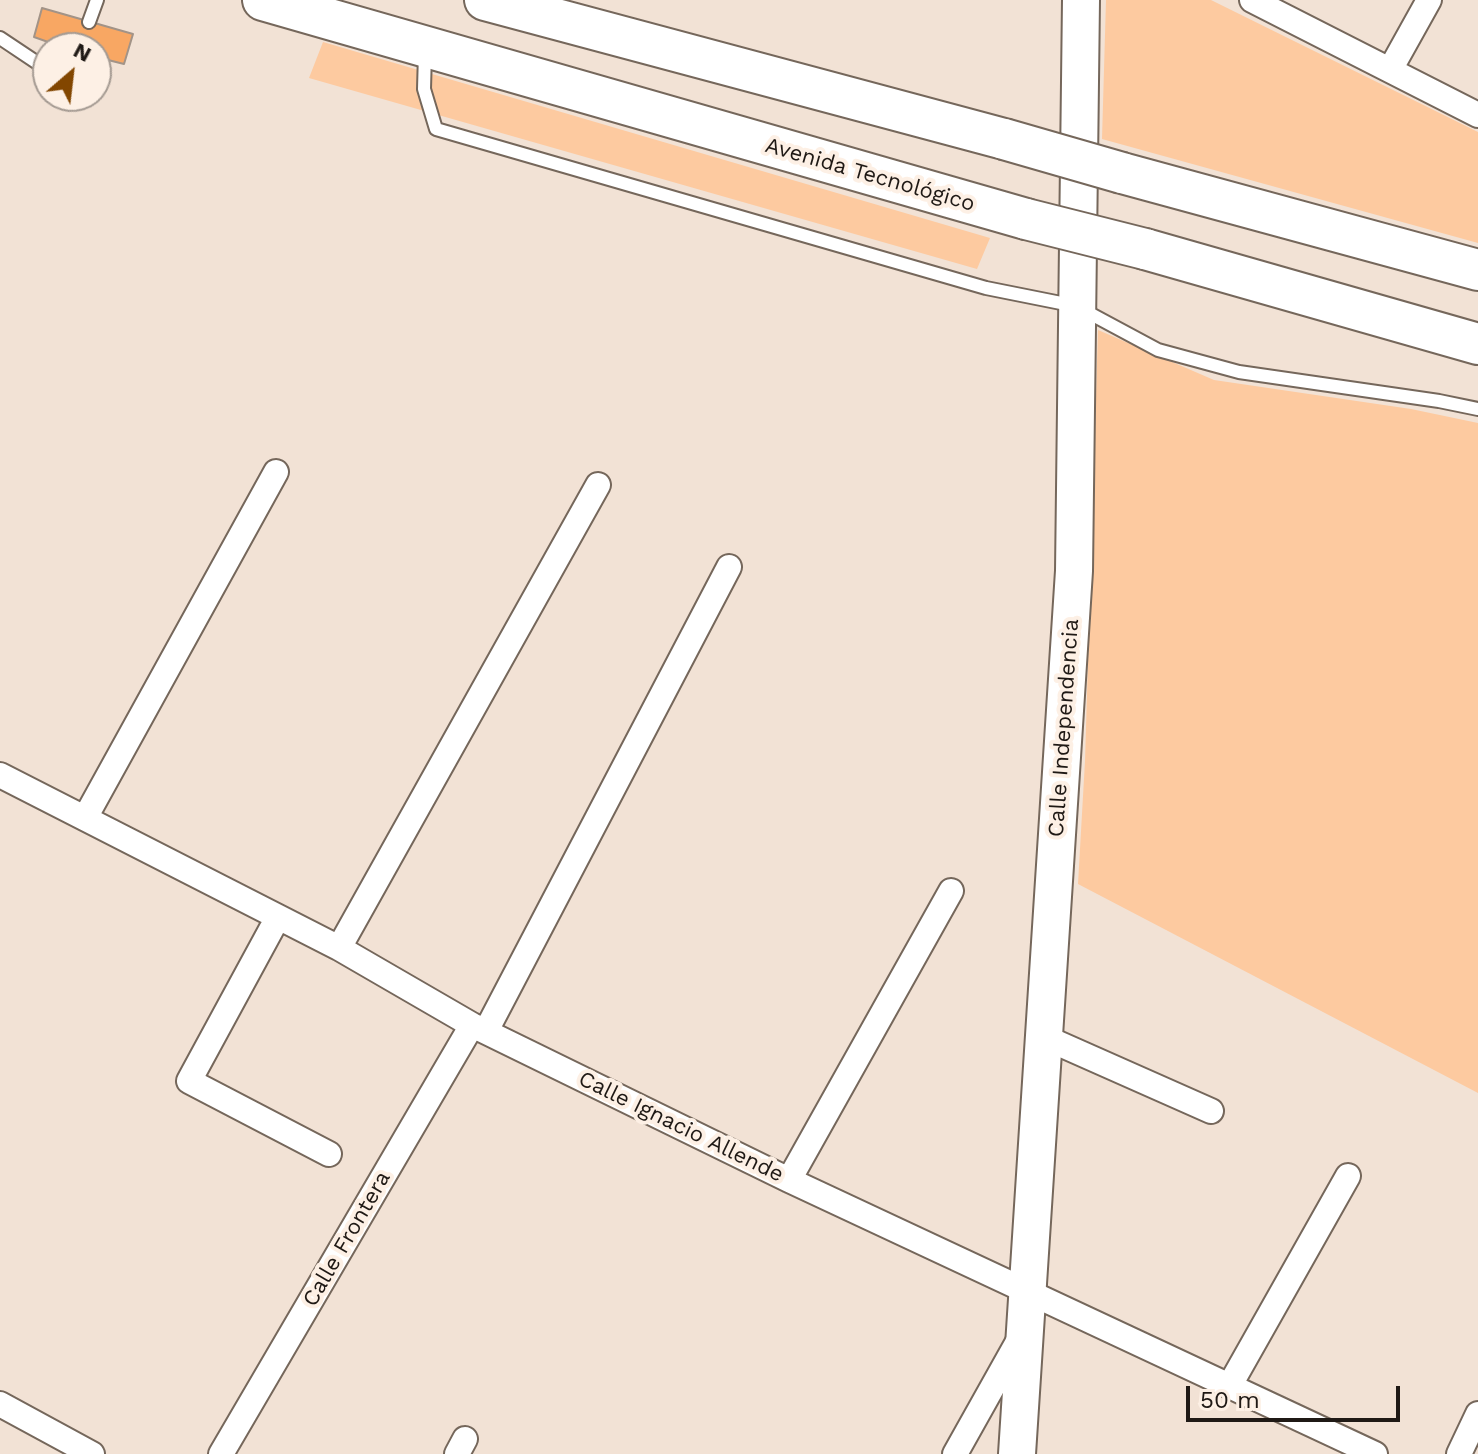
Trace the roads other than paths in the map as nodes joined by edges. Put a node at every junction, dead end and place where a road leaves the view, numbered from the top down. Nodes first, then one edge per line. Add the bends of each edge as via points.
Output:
1 (97, 0) edge
2 (263, 0) edge
3 (485, 0) edge
4 (1081, 0) edge
5 (1252, 0) edge
6 (1429, 0) edge
7 (1281, 6) edge
8 (89, 22) dead end
9 (0, 38) edge
10 (425, 47) junction
11 (32, 59) edge
12 (1390, 70) junction
13 (1478, 115) edge
14 (1478, 270) edge
15 (1076, 306) junction
16 (1478, 344) edge
17 (1478, 409) edge
18 (276, 472) dead end
19 (598, 485) dead end
20 (729, 567) dead end
21 (0, 775) edge
22 (85, 818) junction
23 (951, 891) dead end
24 (278, 917) junction
25 (339, 948) junction
26 (479, 1028) junction
27 (1044, 1037) junction
28 (1211, 1111) dead end
29 (329, 1154) dead end
30 (1348, 1176) dead end
31 (789, 1180) junction
32 (1028, 1290) junction
33 (1024, 1332) junction
34 (1230, 1385) junction
35 (0, 1404) edge
36 (1478, 1414) edge
37 (92, 1454) edge
38 (221, 1454) edge
39 (955, 1454) edge
40 (1017, 1454) edge
41 (1375, 1454) edge
42 (1459, 1454) edge

1 - 8 lane
2 - 10 main road, Avenida Tecnológico
3 - 14 main road, bridge
4 - 15 street, Calle Independencia
5 - 7 street
6 - 12 street
7 - 12 street
9 - 11 lane
10 - 15 lane via 424,89 436,129 986,288
10 - 16 main road, Avenida Tecnológico, bridge
12 - 13 street
15 - 17 lane via 1158,350 1206,365
15 - 27 street, Calle Independencia via 1074,571
18 - 22 street
19 - 25 street
20 - 26 street, Calle Frontera
21 - 22 street, Calle Ignacio Allende
22 - 24 street, Calle Ignacio Allende
23 - 31 street
24 - 25 street, Calle Ignacio Allende
24 - 29 street via 189,1081
25 - 26 street, Calle Ignacio Allende
26 - 31 street, Calle Ignacio Allende
26 - 38 street, Calle Frontera
27 - 28 street
27 - 32 street, Calle Independencia
30 - 34 street
31 - 32 street, Calle Ignacio Allende
32 - 33 street, Calle Independencia
32 - 34 street, Calle Ignacio Allende
33 - 39 street
33 - 40 street, Calle Independencia
34 - 41 street, Calle Ignacio Allende
35 - 37 street
36 - 42 street

